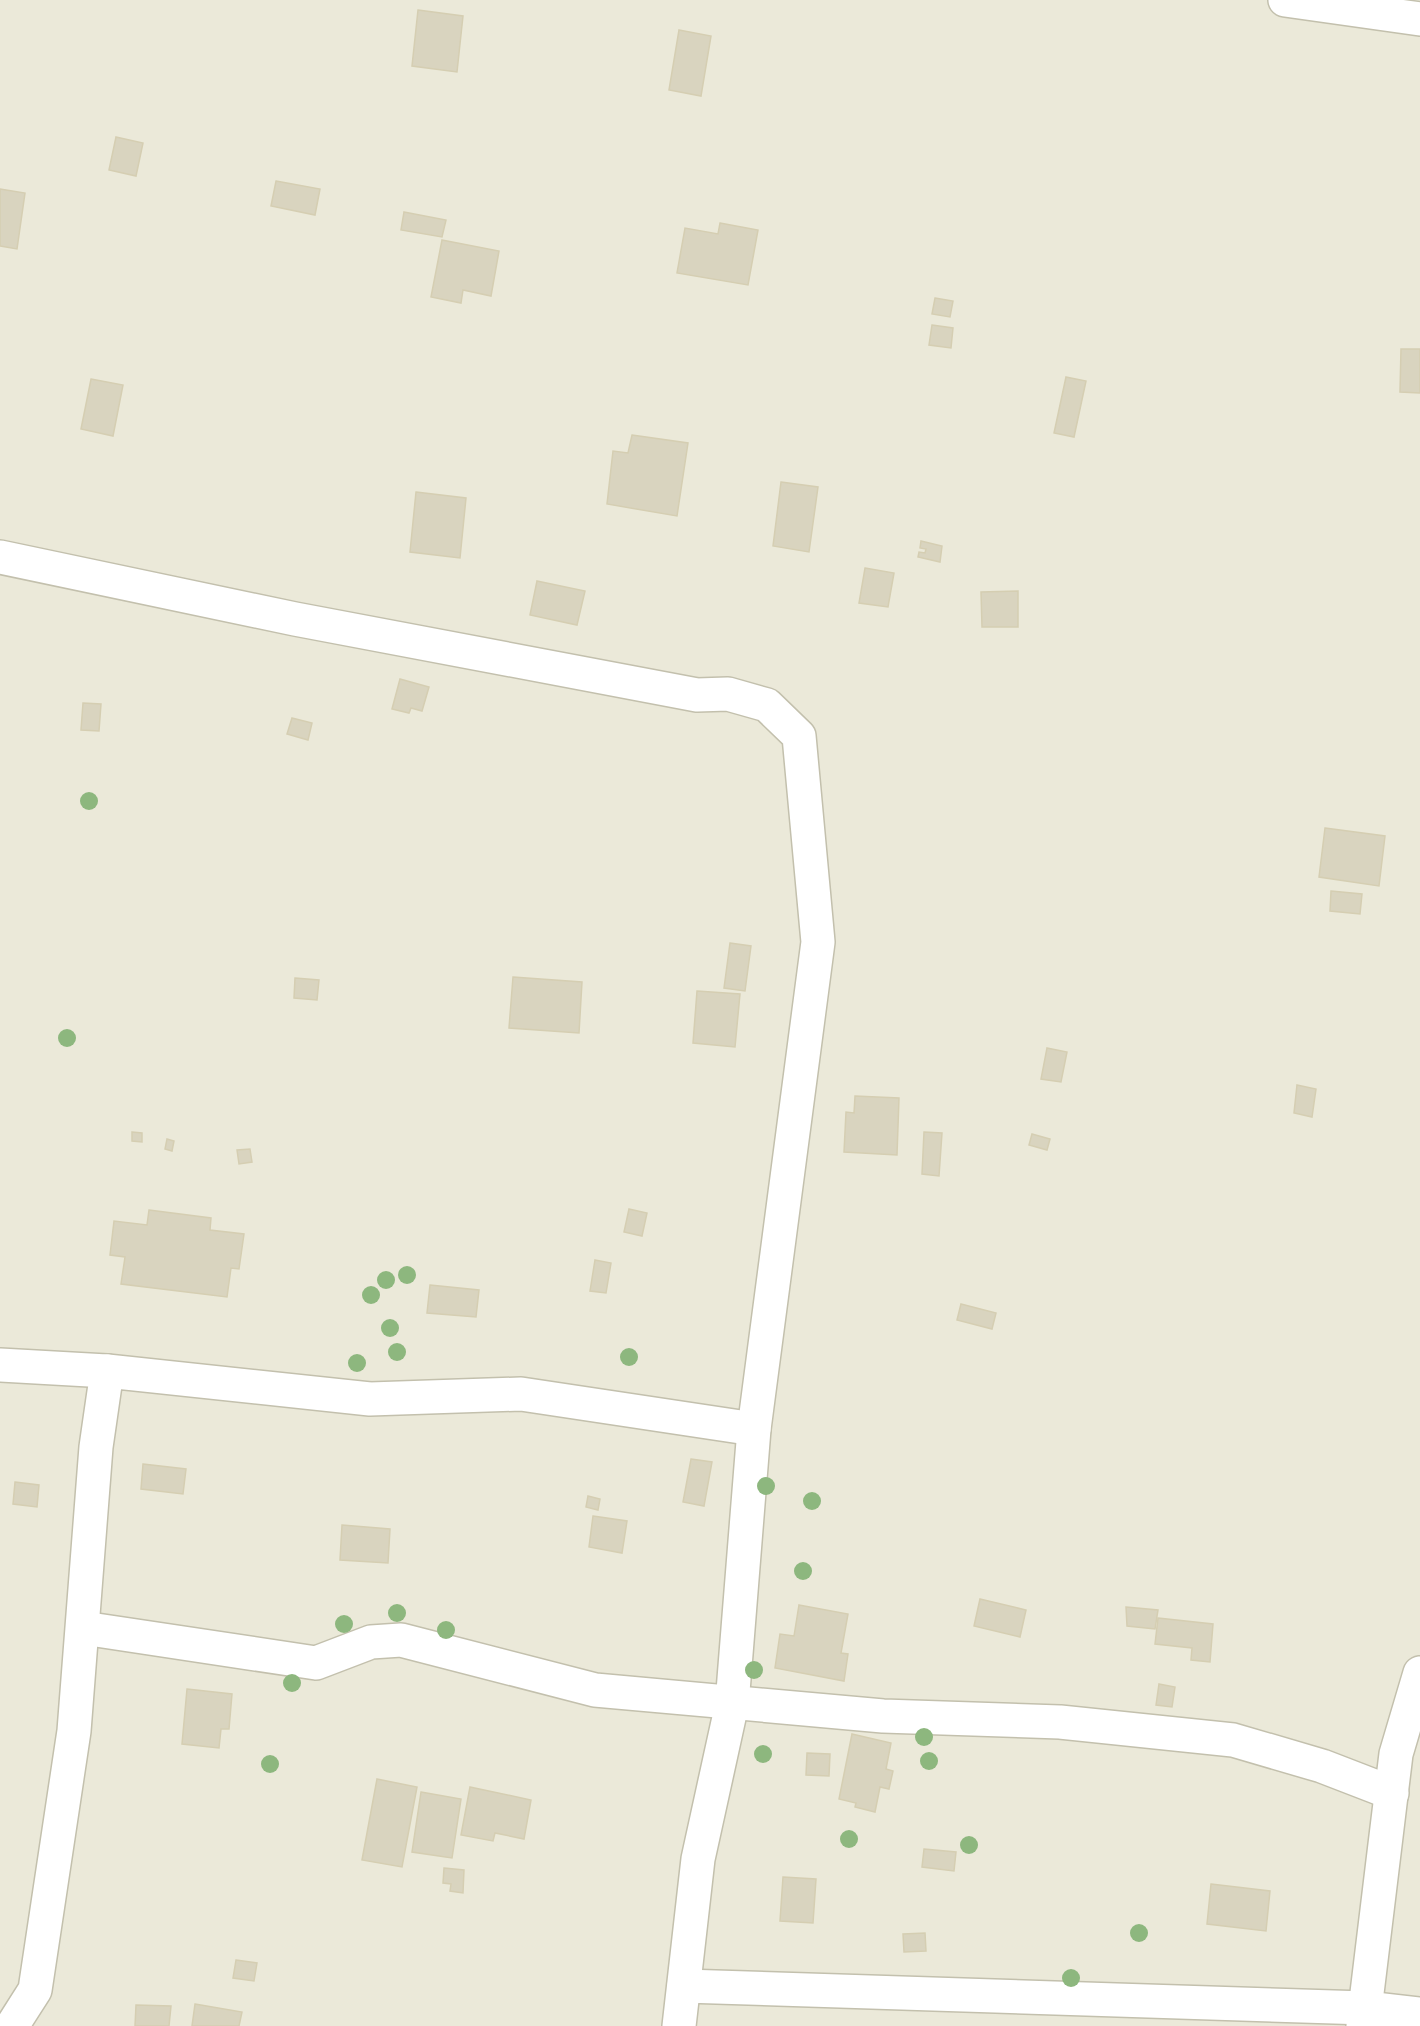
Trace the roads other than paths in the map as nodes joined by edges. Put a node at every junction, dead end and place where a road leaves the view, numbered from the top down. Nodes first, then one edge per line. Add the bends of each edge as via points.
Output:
1 (1285, 0) edge
2 (1420, 19) edge
3 (0, 557) edge
4 (0, 1365) edge
5 (107, 1371) junction
6 (754, 1429) junction
7 (83, 1628) junction
8 (1420, 1673) edge
9 (732, 1704) junction
10 (1392, 1793) junction
11 (684, 1986) junction
12 (1420, 2014) edge
13 (1364, 2017) edge
14 (12, 2026) edge
15 (679, 2026) edge

1 - 2 street
3 - 6 street via 295,619 697,695 728,694 767,705 799,736 818,942
4 - 5 street
5 - 6 street via 370,1399 521,1394
5 - 7 street via 96,1447
6 - 9 street
7 - 9 street via 316,1663 371,1642 401,1640 595,1690
7 - 14 street via 74,1731 35,1990
8 - 10 street via 1396,1754
9 - 10 street via 884,1716 1060,1722 1233,1740 1322,1766
9 - 11 street via 698,1859
10 - 13 street
11 - 13 street
11 - 15 street
12 - 13 street

